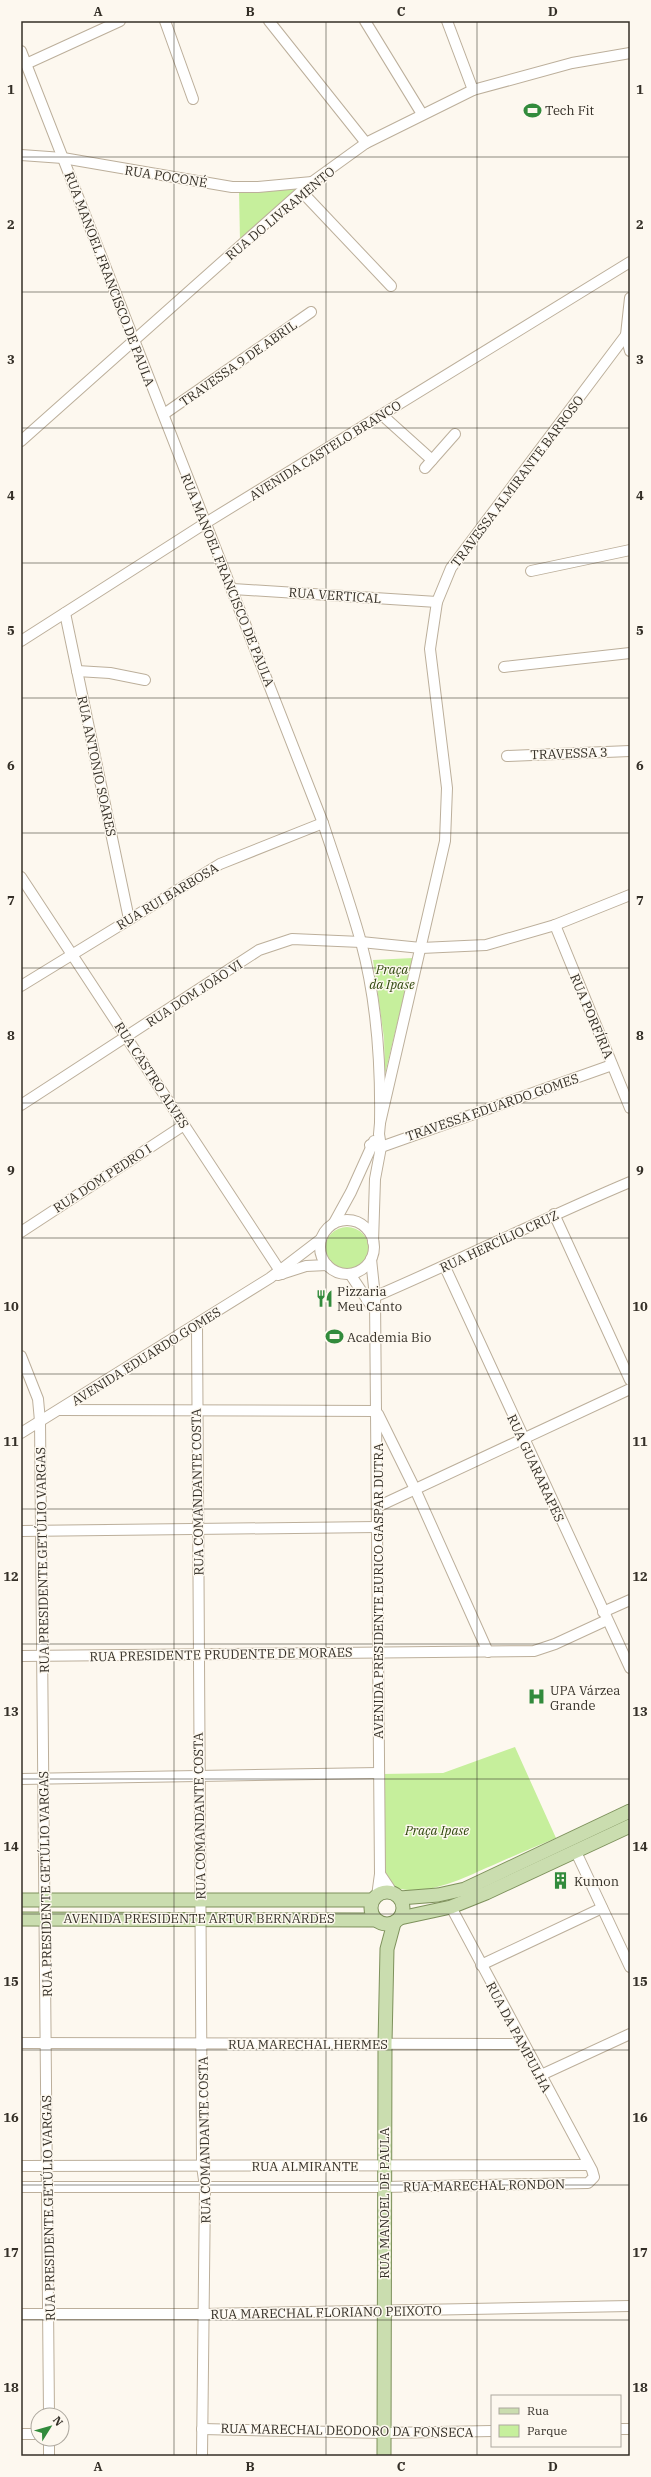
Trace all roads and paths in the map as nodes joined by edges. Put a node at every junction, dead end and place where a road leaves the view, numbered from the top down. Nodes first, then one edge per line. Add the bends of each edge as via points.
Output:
1 (120, 21) edge
2 (165, 21) edge
3 (269, 21) edge
4 (365, 21) edge
5 (447, 21) edge
6 (21, 51) edge
7 (630, 53) edge
8 (26, 64) junction
9 (473, 90) junction
10 (193, 99) dead end
11 (422, 114) junction
12 (366, 143) junction
13 (21, 155) edge
14 (63, 158) junction
15 (312, 182) junction
16 (302, 192) junction
17 (630, 262) edge
18 (391, 286) dead end
19 (630, 298) edge
20 (311, 312) dead end
21 (626, 336) junction
22 (134, 340) junction
23 (630, 350) edge
24 (164, 414) junction
25 (382, 415) junction
26 (455, 434) dead end
27 (21, 441) edge
28 (432, 460) junction
29 (425, 468) dead end
30 (204, 524) junction
31 (630, 550) edge
32 (531, 571) dead end
33 (233, 589) junction
34 (437, 602) junction
35 (65, 613) junction
36 (21, 641) edge
37 (630, 653) edge
38 (504, 667) dead end
39 (77, 671) junction
40 (145, 680) dead end
41 (630, 751) edge
42 (507, 756) dead end
43 (323, 824) junction
44 (21, 877) edge
45 (630, 894) edge
46 (129, 919) junction
47 (555, 925) junction
48 (361, 942) junction
49 (421, 948) junction
50 (72, 954) junction
51 (21, 986) edge
52 (126, 1037) junction
53 (612, 1065) junction
54 (21, 1105) edge
55 (630, 1108) edge
56 (380, 1123) junction
57 (184, 1125) junction
58 (378, 1134) junction
59 (370, 1145) junction
60 (381, 1147) junction
61 (630, 1182) edge
62 (554, 1214) junction
63 (334, 1223) junction
64 (21, 1232) edge
65 (321, 1239) junction
66 (373, 1242) junction
67 (371, 1259) junction
68 (327, 1265) junction
69 (445, 1266) junction
70 (281, 1272) junction
71 (350, 1274) junction
72 (371, 1298) junction
73 (196, 1324) junction
74 (21, 1356) edge
75 (630, 1380) edge
76 (630, 1390) edge
77 (60, 1410) junction
78 (195, 1410) junction
79 (376, 1411) junction
80 (40, 1421) junction
81 (21, 1433) edge
82 (523, 1439) junction
83 (415, 1489) junction
84 (377, 1507) junction
85 (377, 1527) junction
86 (198, 1529) junction
87 (21, 1531) edge
88 (41, 1531) junction
89 (630, 1600) edge
90 (605, 1616) junction
91 (378, 1651) junction
92 (488, 1652) junction
93 (198, 1655) junction
94 (21, 1656) edge
95 (42, 1657) junction
96 (630, 1668) edge
97 (379, 1773) junction
98 (199, 1776) junction
99 (21, 1779) edge
100 (44, 1779) junction
101 (630, 1811) edge
102 (630, 1826) edge
103 (576, 1852) junction
104 (380, 1874) junction
105 (396, 1895) junction
106 (375, 1898) junction
107 (45, 1899) junction
108 (21, 1900) edge
109 (200, 1900) junction
110 (451, 1907) junction
111 (602, 1908) junction
112 (45, 1918) junction
113 (200, 1918) junction
114 (21, 1919) edge
115 (397, 1920) junction
116 (378, 1921) junction
117 (387, 1949) junction
118 (481, 1965) junction
119 (630, 1967) edge
120 (630, 2034) edge
121 (21, 2042) edge
122 (47, 2042) junction
123 (202, 2044) junction
124 (385, 2044) junction
125 (522, 2044) junction
126 (539, 2076) junction
127 (588, 2165) junction
128 (21, 2166) edge
129 (47, 2166) junction
130 (202, 2166) junction
131 (383, 2166) junction
132 (21, 2187) edge
133 (48, 2187) junction
134 (205, 2187) junction
135 (384, 2187) junction
136 (630, 2306) edge
137 (385, 2311) junction
138 (21, 2314) edge
139 (49, 2314) junction
140 (203, 2314) junction
141 (49, 2407) edge
142 (202, 2428) junction
143 (491, 2431) edge
144 (384, 2433) junction
145 (202, 2456) edge
146 (384, 2456) edge

1 - 8 street
2 - 10 street
3 - 12 street
4 - 11 street
5 - 9 street
6 - 8 street, RUA MANOEL FRANCISCO DE PAULA
7 - 9 street, RUA DO LIVRAMENTO via 572,63
8 - 14 street, RUA MANOEL FRANCISCO DE PAULA
9 - 11 street, RUA DO LIVRAMENTO
11 - 12 street, RUA DO LIVRAMENTO
12 - 15 street, RUA DO LIVRAMENTO
13 - 14 street, RUA POCONÉ
14 - 15 street, RUA POCONÉ via 232,187
14 - 22 street, RUA MANOEL FRANCISCO DE PAULA
15 - 16 street, RUA DO LIVRAMENTO
16 - 18 street
16 - 22 street, RUA DO LIVRAMENTO
17 - 25 street, AVENIDA CASTELO BRANCO
19 - 21 street
20 - 24 street, TRAVESSA 9 DE ABRIL
21 - 23 street
21 - 34 street, TRAVESSA ALMIRANTE BARROSO via 451,568
22 - 24 street, RUA MANOEL FRANCISCO DE PAULA
22 - 27 street, RUA DO LIVRAMENTO
24 - 30 street, RUA MANOEL FRANCISCO DE PAULA
25 - 28 street
25 - 30 street, AVENIDA CASTELO BRANCO
26 - 28 street
28 - 29 street
30 - 33 street, RUA MANOEL FRANCISCO DE PAULA
30 - 35 street, AVENIDA CASTELO BRANCO
31 - 32 street
33 - 34 street, RUA VERTICAL
33 - 43 street, RUA MANOEL FRANCISCO DE PAULA
34 - 49 street, TRAVESSA ALMIRANTE BARROSO via 430,650 447,788 445,841
35 - 36 street, AVENIDA CASTELO BRANCO
35 - 39 street, RUA ANTONIO SOARES
37 - 38 street
39 - 40 street via 110,673
39 - 46 street, RUA ANTONIO SOARES
41 - 42 street, TRAVESSA 3
43 - 46 street, RUA RUI BARBOSA via 220,864
43 - 48 street, RUA MANOEL FRANCISCO DE PAULA
44 - 50 street, RUA CASTRO ALVES
45 - 47 street, RUA DOM JOÃO VI
46 - 50 street, RUA RUI BARBOSA
47 - 49 street, RUA DOM JOÃO VI via 486,946
47 - 53 street, RUA PORFÍRIA
48 - 49 street, RUA DOM JOÃO VI
48 - 52 street, RUA DOM JOÃO VI via 292,939 259,950
48 - 56 street, RUA MANOEL FRANCISCO DE PAULA via 373,997 380,1059
49 - 56 street, TRAVESSA ALMIRANTE BARROSO
50 - 51 street, RUA RUI BARBOSA
50 - 52 street, RUA CASTRO ALVES
52 - 54 street, RUA DOM JOÃO VI
52 - 57 street, RUA CASTRO ALVES
53 - 55 street, RUA PORFÍRIA
53 - 60 street, TRAVESSA EDUARDO GOMES
56 - 58 street, TRAVESSA ALMIRANTE BARROSO
57 - 64 street, RUA DOM PEDRO I
57 - 70 street, RUA CASTRO ALVES
58 - 59 street, TRAVESSA ALMIRANTE BARROSO
58 - 60 street, TRAVESSA ALMIRANTE BARROSO
59 - 60 street, TRAVESSA EDUARDO GOMES
59 - 63 street via 351,1192
60 - 66 street via 375,1179
61 - 62 street, RUA HERCÍLIO CRUZ
62 - 69 street, RUA HERCÍLIO CRUZ
62 - 75 street
63 - 65 street via 324,1232
63 - 66 street via 348,1220 362,1224
65 - 68 street via 320,1253
65 - 70 street, AVENIDA EDUARDO GOMES
66 - 67 street
67 - 71 street via 366,1266
67 - 72 street
68 - 70 street via 306,1266
68 - 71 street via 338,1272
69 - 72 street, RUA HERCÍLIO CRUZ
69 - 82 street, RUA GUARARAPES
70 - 73 street, AVENIDA EDUARDO GOMES
71 - 72 street, AVENIDA PRESIDENTE EURICO GASPAR DUTRA
72 - 79 street, AVENIDA PRESIDENTE EURICO GASPAR DUTRA via 374,1309
73 - 77 street, AVENIDA EDUARDO GOMES
73 - 78 street, RUA COMANDANTE COSTA
74 - 80 street, RUA PRESIDENTE GETÚLIO VARGAS via 38,1399
76 - 82 street
77 - 78 street
77 - 80 street, AVENIDA EDUARDO GOMES
78 - 79 street
78 - 86 street, RUA COMANDANTE COSTA
79 - 83 street
79 - 84 street, AVENIDA PRESIDENTE EURICO GASPAR DUTRA
80 - 81 street, AVENIDA EDUARDO GOMES
80 - 88 street, RUA PRESIDENTE GETÚLIO VARGAS
82 - 83 street
82 - 90 street, RUA GUARARAPES
83 - 84 street
83 - 92 street
84 - 85 street, AVENIDA PRESIDENTE EURICO GASPAR DUTRA
85 - 86 street
85 - 91 street, AVENIDA PRESIDENTE EURICO GASPAR DUTRA
86 - 88 street
86 - 93 street, RUA COMANDANTE COSTA
87 - 88 street
88 - 95 street, RUA PRESIDENTE GETÚLIO VARGAS
89 - 90 street, RUA PRESIDENTE PRUDENTE DE MORAES
90 - 92 street, RUA PRESIDENTE PRUDENTE DE MORAES via 542,1649
90 - 96 street, RUA GUARARAPES
91 - 92 street, RUA PRESIDENTE PRUDENTE DE MORAES
91 - 93 street, RUA PRESIDENTE PRUDENTE DE MORAES
91 - 97 street, AVENIDA PRESIDENTE EURICO GASPAR DUTRA
93 - 95 street, RUA PRESIDENTE PRUDENTE DE MORAES
93 - 98 street, RUA COMANDANTE COSTA
94 - 95 street, RUA PRESIDENTE PRUDENTE DE MORAES
95 - 100 street, RUA PRESIDENTE GETÚLIO VARGAS
97 - 98 street
97 - 104 street, AVENIDA PRESIDENTE EURICO GASPAR DUTRA
98 - 100 street
98 - 109 street, RUA COMANDANTE COSTA
99 - 100 street
100 - 107 street, RUA PRESIDENTE GETÚLIO VARGAS
101 - 105 main road via 465,1888 438,1895
102 - 103 main road
103 - 110 main road
103 - 111 street
104 - 105 street
104 - 106 street, AVENIDA PRESIDENTE EURICO GASPAR DUTRA
105 - 106 main road via 386,1892
105 - 115 main road via 404,1908
106 - 109 main road, AVENIDA PRESIDENTE ARTUR BERNARDES
106 - 116 main road via 372,1910
107 - 108 main road, AVENIDA PRESIDENTE ARTUR BERNARDES
107 - 109 main road, AVENIDA PRESIDENTE ARTUR BERNARDES
107 - 112 street, RUA PRESIDENTE GETÚLIO VARGAS
109 - 113 street, RUA COMANDANTE COSTA
110 - 115 main road
110 - 118 street, RUA DA PAMPULHA
111 - 118 street
111 - 119 street
112 - 113 main road, AVENIDA PRESIDENTE ARTUR BERNARDES
112 - 114 main road, AVENIDA PRESIDENTE ARTUR BERNARDES
112 - 122 street, RUA PRESIDENTE GETÚLIO VARGAS
113 - 116 main road, AVENIDA PRESIDENTE ARTUR BERNARDES
113 - 123 street, RUA COMANDANTE COSTA
115 - 116 main road
115 - 117 main road, RUA MANOEL DE PAULA
116 - 117 main road, RUA MANOEL DE PAULA
117 - 124 main road, RUA MANOEL DE PAULA
118 - 125 street, RUA DA PAMPULHA
120 - 126 street
121 - 122 street, RUA MARECHAL HERMES
122 - 123 street, RUA MARECHAL HERMES
122 - 129 street, RUA PRESIDENTE GETÚLIO VARGAS
123 - 124 street, RUA MARECHAL HERMES
123 - 130 street, RUA COMANDANTE COSTA
124 - 125 street, RUA MARECHAL HERMES
124 - 131 main road, RUA MANOEL DE PAULA
125 - 126 street, RUA DA PAMPULHA
126 - 127 street, RUA DA PAMPULHA
127 - 131 street, RUA ALMIRANTE
127 - 135 street, RUA MARECHAL RONDON via 594,2177 588,2183
128 - 129 street, RUA ALMIRANTE
129 - 130 street, RUA ALMIRANTE
129 - 133 street, RUA PRESIDENTE GETÚLIO VARGAS
130 - 131 street, RUA ALMIRANTE
130 - 134 street, RUA COMANDANTE COSTA
131 - 135 main road, RUA MANOEL DE PAULA
132 - 133 street, RUA MARECHAL RONDON
133 - 134 street, RUA MARECHAL RONDON
133 - 139 street, RUA PRESIDENTE GETÚLIO VARGAS
134 - 135 street, RUA MARECHAL RONDON
134 - 140 street, RUA COMANDANTE COSTA
135 - 137 main road, RUA MANOEL DE PAULA
136 - 137 street, RUA MARECHAL FLORIANO PEIXOTO
137 - 140 street, RUA MARECHAL FLORIANO PEIXOTO
137 - 144 main road, RUA MANOEL DE PAULA
138 - 139 street, RUA MARECHAL FLORIANO PEIXOTO
139 - 140 street, RUA MARECHAL FLORIANO PEIXOTO
139 - 141 street, RUA PRESIDENTE GETÚLIO VARGAS
140 - 142 street, RUA COMANDANTE COSTA
142 - 144 street, RUA MARECHAL DEODORO DA FONSECA
142 - 145 street, RUA COMANDANTE COSTA
143 - 144 street, RUA MARECHAL DEODORO DA FONSECA
144 - 146 main road, RUA MANOEL DE PAULA

